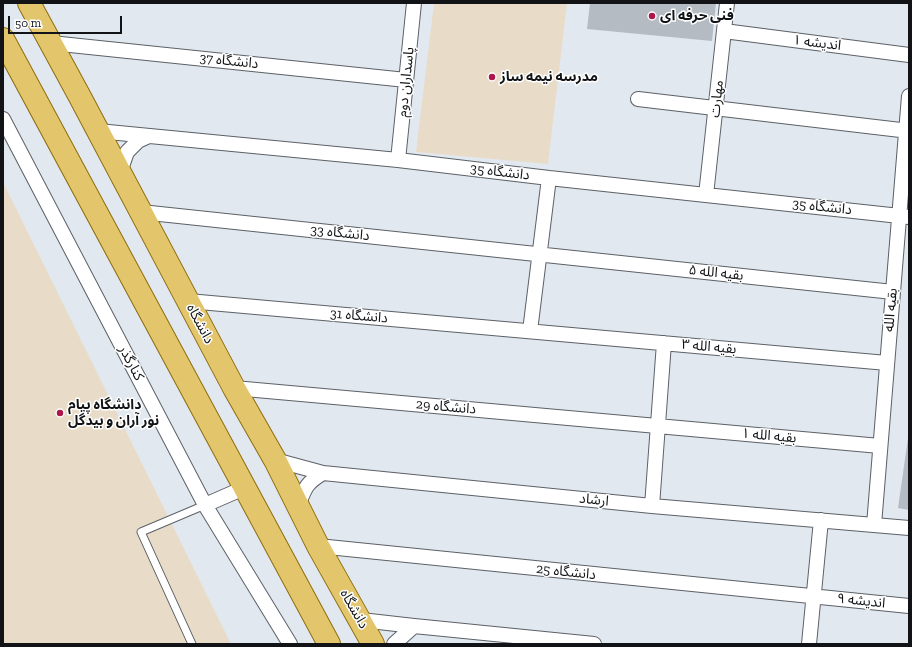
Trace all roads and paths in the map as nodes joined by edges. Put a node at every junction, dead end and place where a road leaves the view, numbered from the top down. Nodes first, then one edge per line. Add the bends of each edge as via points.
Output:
1 (29, 3) edge
2 (414, 3) edge
3 (727, 3) edge
4 (724, 31) junction
5 (3, 39) edge
6 (51, 43) junction
7 (909, 55) edge
8 (406, 80) junction
9 (909, 96) edge
10 (638, 99) dead end
11 (716, 108) junction
12 (3, 119) edge
13 (98, 131) junction
14 (908, 131) edge
15 (149, 136) junction
16 (398, 160) junction
17 (120, 172) junction
18 (548, 178) junction
19 (706, 195) junction
20 (141, 212) junction
21 (904, 216) edge
22 (539, 254) junction
23 (893, 292) junction
24 (188, 301) junction
25 (530, 332) junction
26 (664, 343) junction
27 (887, 363) junction
28 (234, 388) junction
29 (658, 426) junction
30 (880, 446) junction
31 (275, 460) junction
32 (323, 472) junction
33 (244, 488) junction
34 (205, 505) junction
35 (298, 506) junction
36 (652, 506) junction
37 (821, 520) junction
38 (874, 525) junction
39 (909, 528) edge
40 (318, 546) junction
41 (814, 597) junction
42 (909, 606) edge
43 (361, 620) junction
44 (414, 626) junction
45 (192, 644) edge
46 (290, 644) edge
47 (328, 644) edge
48 (374, 644) edge
49 (394, 644) edge
50 (594, 644) edge
51 (809, 644) edge

1 - 6 main road, دانشگاه
2 - 8 street, پاسداران دوم
3 - 4 street, مهارت
4 - 7 street, اندیشه ۱
4 - 11 street, مهارت
5 - 33 main road
6 - 8 street, دانشگاه 37
6 - 13 main road, دانشگاه
8 - 16 street, پاسداران دوم
9 - 14 street, بقیه الله
10 - 11 street
11 - 14 street
11 - 19 street, مهارت
12 - 34 street, کنارگذر
13 - 15 street, دانشگاه 35
13 - 17 main road, دانشگاه
14 - 21 street, بقیه الله
15 - 16 street, دانشگاه 35
15 - 17 street via 138,141 127,152
16 - 18 street, دانشگاه 35
17 - 20 main road, دانشگاه
18 - 19 street, دانشگاه 35
18 - 22 street
19 - 21 street, دانشگاه 35
20 - 22 street, دانشگاه 33
20 - 24 main road, دانشگاه
21 - 23 street, بقیه الله
22 - 23 street, بقیه الله ۵
22 - 25 street
23 - 27 street, بقیه الله
24 - 25 street, دانشگاه 31
24 - 28 main road, دانشگاه
25 - 26 street, بقیه الله ۳
26 - 27 street, بقیه الله ۳
26 - 29 street
27 - 30 street, بقیه الله
28 - 29 street, دانشگاه 29
28 - 31 main road, دانشگاه
29 - 30 street, بقیه الله ۱
29 - 36 street
30 - 38 street, بقیه الله
31 - 32 street, ارشاد
31 - 35 main road, دانشگاه
32 - 35 street via 305,488
32 - 36 street, ارشاد
33 - 34 street
33 - 47 main road
34 - 45 lane via 141,532
34 - 46 street, کنارگذر
35 - 40 main road, دانشگاه
36 - 37 street, ارشاد
37 - 38 street, ارشاد
37 - 41 street
38 - 39 street, ارشاد
40 - 41 street, دانشگاه 25
40 - 43 main road, دانشگاه
41 - 42 street, اندیشه ۹
41 - 51 street
43 - 44 street
43 - 48 main road, دانشگاه
44 - 49 street
44 - 50 street

